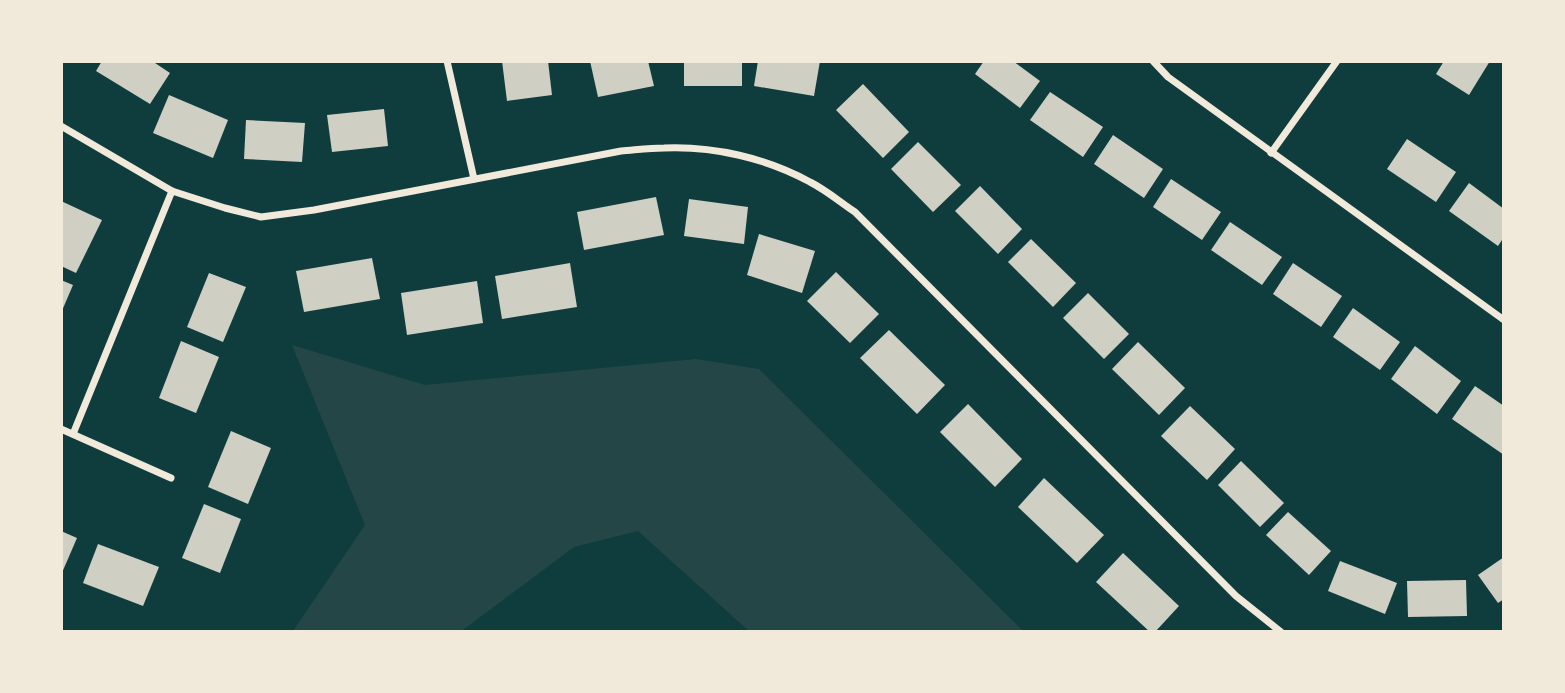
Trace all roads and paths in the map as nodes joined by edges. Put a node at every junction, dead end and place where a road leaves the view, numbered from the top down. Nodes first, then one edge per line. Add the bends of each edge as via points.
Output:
1 (447, 61) edge
2 (1153, 61) edge
3 (1337, 61) edge
4 (61, 126) edge
5 (1271, 153) junction
6 (474, 179) junction
7 (172, 191) junction
8 (1504, 320) edge
9 (61, 429) edge
10 (74, 434) junction
11 (171, 478) dead end
12 (1281, 632) edge

1 - 6 street
2 - 5 street
3 - 5 street
4 - 7 street
5 - 8 street
6 - 7 street via 261,217
6 - 12 street via 665,147 745,156 811,182 855,212 1236,596
7 - 10 street
9 - 10 street
10 - 11 street

